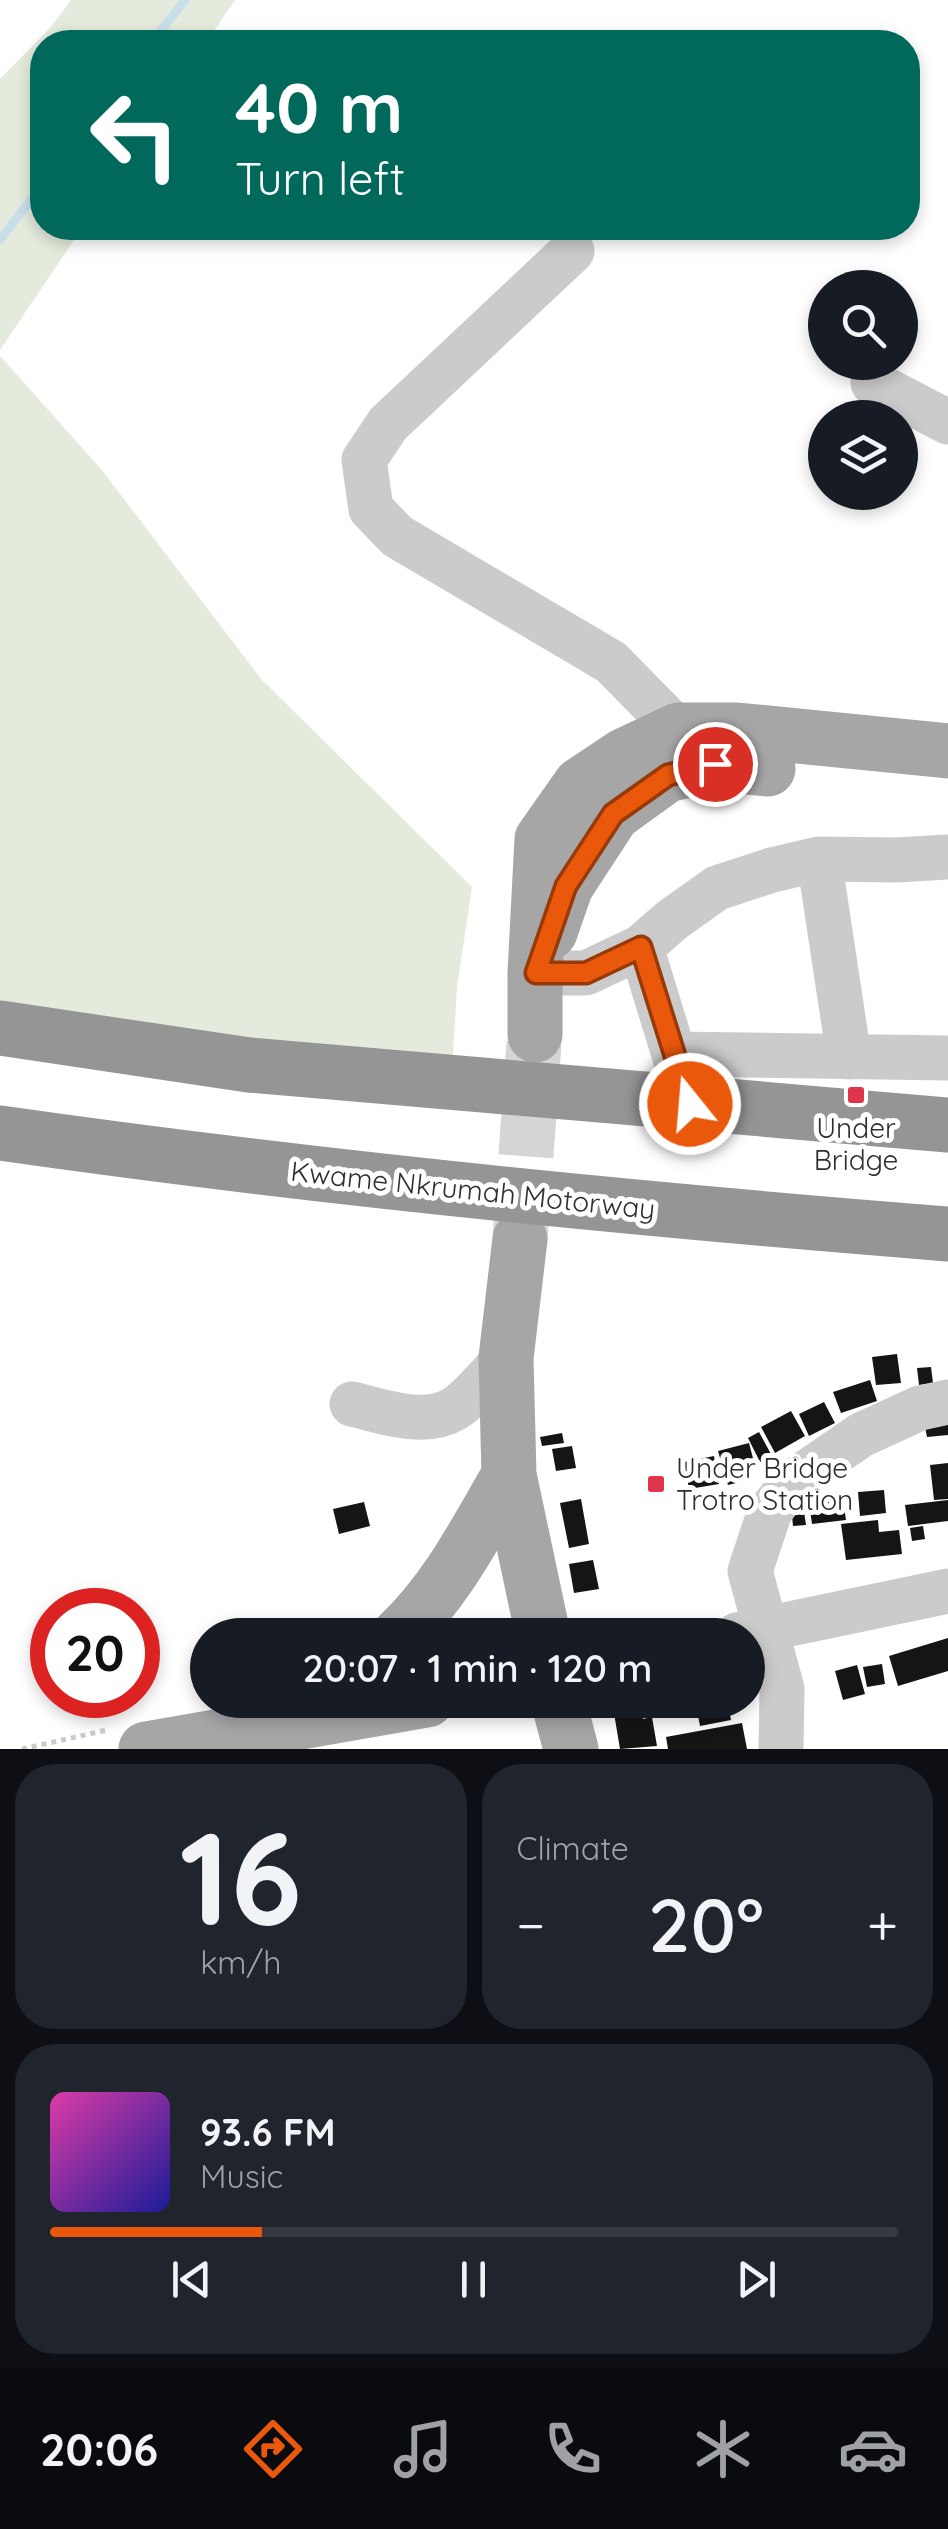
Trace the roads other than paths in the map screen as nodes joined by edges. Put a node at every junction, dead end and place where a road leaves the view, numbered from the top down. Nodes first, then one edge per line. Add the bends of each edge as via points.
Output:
1 (572, 251) dead end
2 (873, 383) dead end
3 (948, 422) edge
4 (678, 730) junction
5 (948, 751) edge
6 (948, 787) edge
7 (948, 857) edge
8 (819, 859) junction
9 (641, 947) junction
10 (536, 973) junction
11 (0, 1028) edge
12 (535, 1035) tunnel mouth
13 (849, 1057) junction
14 (948, 1058) edge
15 (682, 1079) junction
16 (948, 1125) edge
17 (0, 1133) edge
18 (948, 1234) edge
19 (520, 1239) tunnel mouth
20 (506, 1358) junction
21 (948, 1402) edge
22 (352, 1404) dead end
23 (510, 1474) junction
24 (948, 1591) edge
25 (415, 1618) edge
26 (539, 1618) edge
27 (751, 1618) edge
28 (765, 1629) edge
29 (765, 1658) edge
30 (271, 1718) edge
31 (328, 1718) edge
32 (563, 1718) edge
33 (246, 1733) junction
34 (146, 1749) edge
35 (572, 1749) edge
36 (780, 1749) edge

1 - 4 street via 388,424 364,460 371,509 397,536 611,662
2 - 3 street
4 - 5 main road
4 - 10 main road via 580,785 542,839
6 - 10 main road via 715,764 668,775 613,814 566,886
7 - 8 street
8 - 9 street via 717,888
8 - 13 street
9 - 10 street via 586,973
9 - 15 street
10 - 12 main road
11 - 15 highway via 250,1066
13 - 14 street
13 - 15 street
15 - 16 highway
17 - 18 highway, Kwame Nkrumah Motorway via 439,1188
19 - 20 main road
20 - 22 street via 456,1409 432,1417
20 - 23 main road
21 - 27 street via 862,1435 794,1481 770,1510 750,1571
23 - 25 main road via 451,1573
23 - 26 main road
24 - 28 street
29 - 36 street via 782,1690
30 - 33 main road
31 - 33 main road
32 - 35 main road
33 - 34 main road

